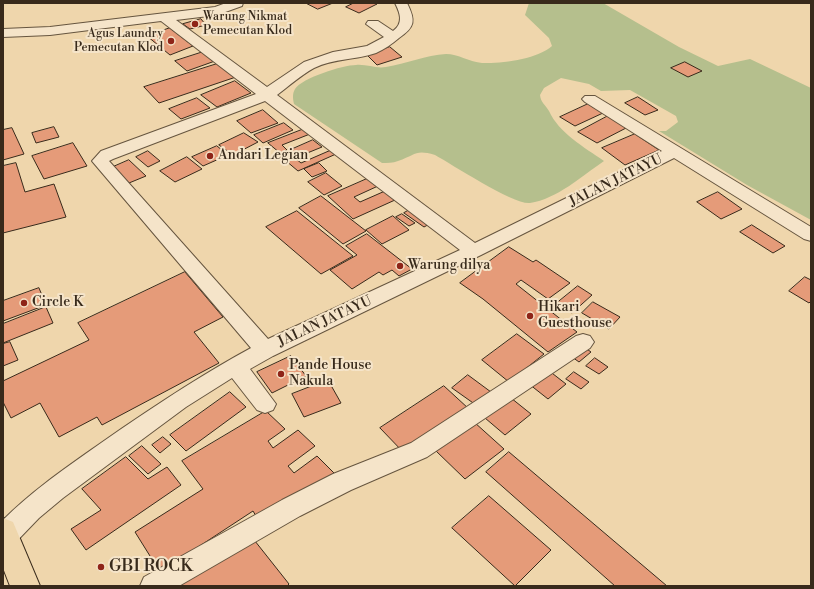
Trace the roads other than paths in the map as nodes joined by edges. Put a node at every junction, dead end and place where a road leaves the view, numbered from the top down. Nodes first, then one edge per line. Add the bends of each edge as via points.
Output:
1 (237, 3) edge
2 (401, 3) edge
3 (164, 17) junction
4 (373, 24) dead end
5 (3, 33) edge
6 (395, 35) junction
7 (266, 95) junction
8 (590, 99) dead end
9 (675, 151) junction
10 (811, 235) edge
11 (474, 251) junction
12 (583, 342) dead end
13 (264, 350) junction
14 (235, 366) junction
15 (265, 404) dead end
16 (4, 535) edge
17 (24, 586) edge
18 (154, 586) edge

1 - 3 street via 216,11
2 - 6 street via 407,18 404,28
3 - 5 street via 50,31
3 - 7 street
4 - 6 street
6 - 7 street via 370,50 309,65
7 - 11 street
7 - 13 street via 107,155 100,161
8 - 9 street
9 - 10 street
9 - 11 street, JALAN JATAYU
11 - 13 street, JALAN JATAYU
12 - 18 street via 419,450 342,482 291,508
13 - 14 street, JALAN JATAYU
14 - 15 street
14 - 16 street, JALAN JATAYU via 178,401 54,490
16 - 17 main road

